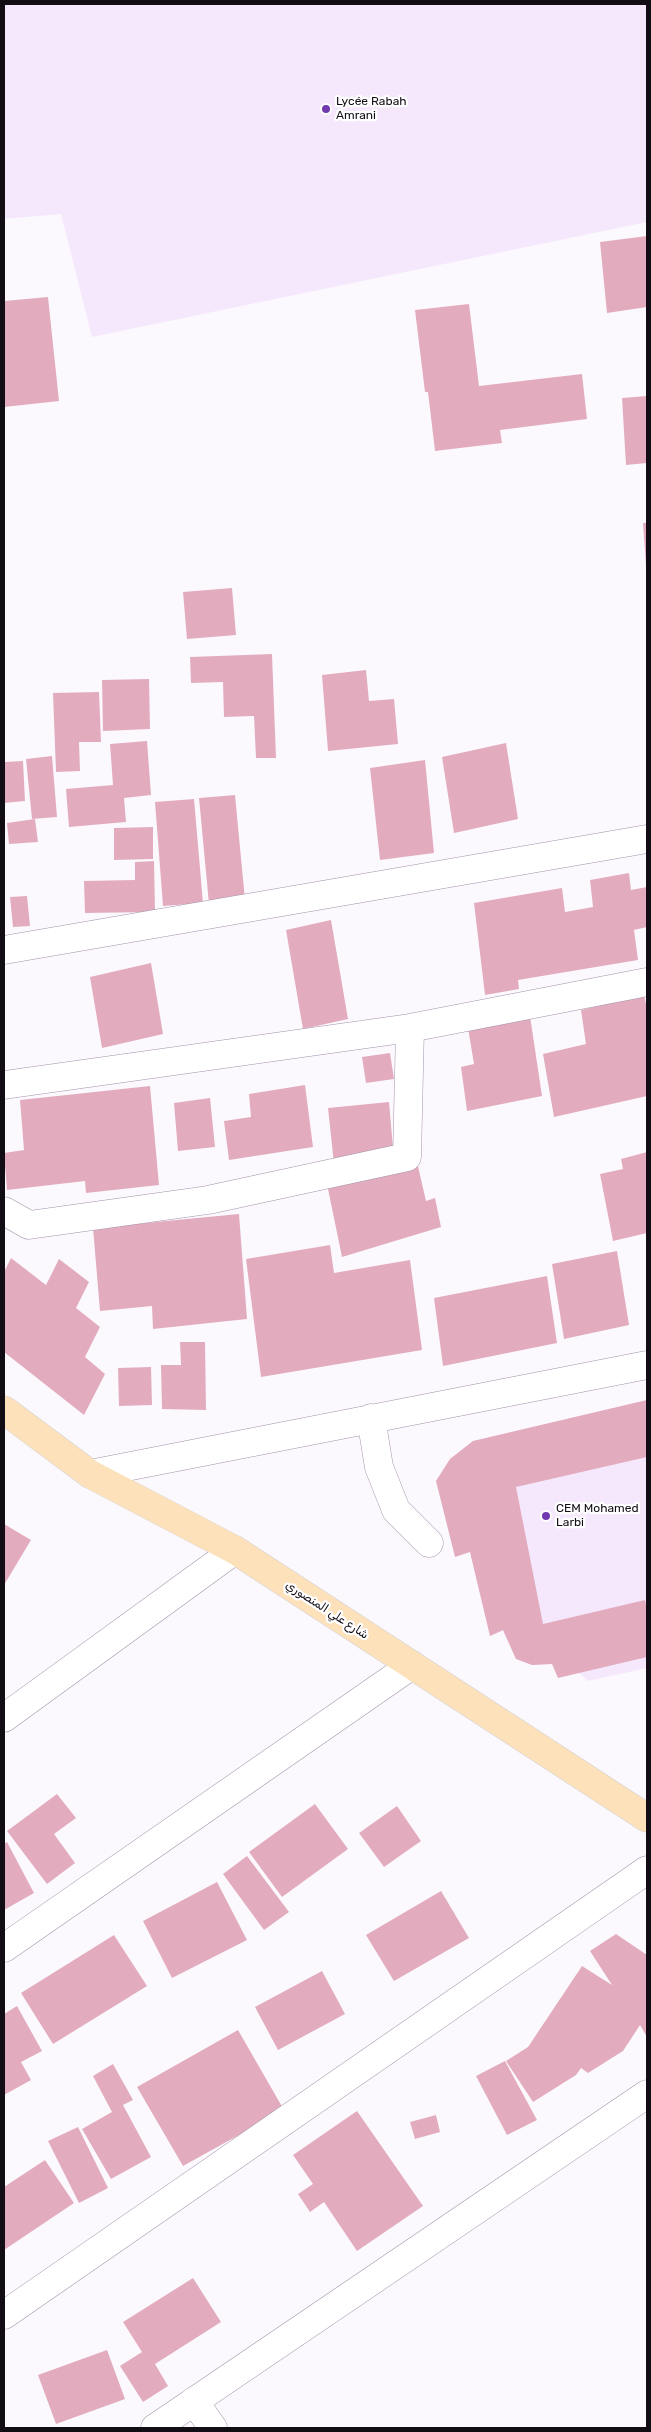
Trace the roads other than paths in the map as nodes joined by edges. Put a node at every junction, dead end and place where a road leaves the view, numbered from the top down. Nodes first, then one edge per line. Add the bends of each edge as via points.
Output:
1 (647, 839) edge
2 (4, 950) edge
3 (647, 982) edge
4 (410, 1028) junction
5 (4, 1085) edge
6 (4, 1211) edge
7 (647, 1365) edge
8 (4, 1410) edge
9 (371, 1418) junction
10 (90, 1474) junction
11 (430, 1543) dead end
12 (235, 1550) junction
13 (412, 1665) junction
14 (4, 1718) edge
15 (647, 1818) edge
16 (647, 1870) edge
17 (4, 1948) edge
18 (647, 2094) edge
19 (4, 2315) edge
20 (194, 2401) junction
21 (155, 2428) edge
22 (213, 2428) edge

1 - 2 street
3 - 4 street
4 - 5 street
4 - 6 street via 407,1157 208,1200 30,1226
7 - 9 street
8 - 10 main road, شارع علي المنصوري
9 - 10 street
9 - 11 street via 379,1467 396,1510
10 - 12 main road, شارع علي المنصوري
12 - 13 main road, شارع علي المنصوري
12 - 14 street
13 - 15 main road, شارع علي المنصوري
13 - 17 street
16 - 19 street
18 - 20 street
20 - 21 street
20 - 22 street

